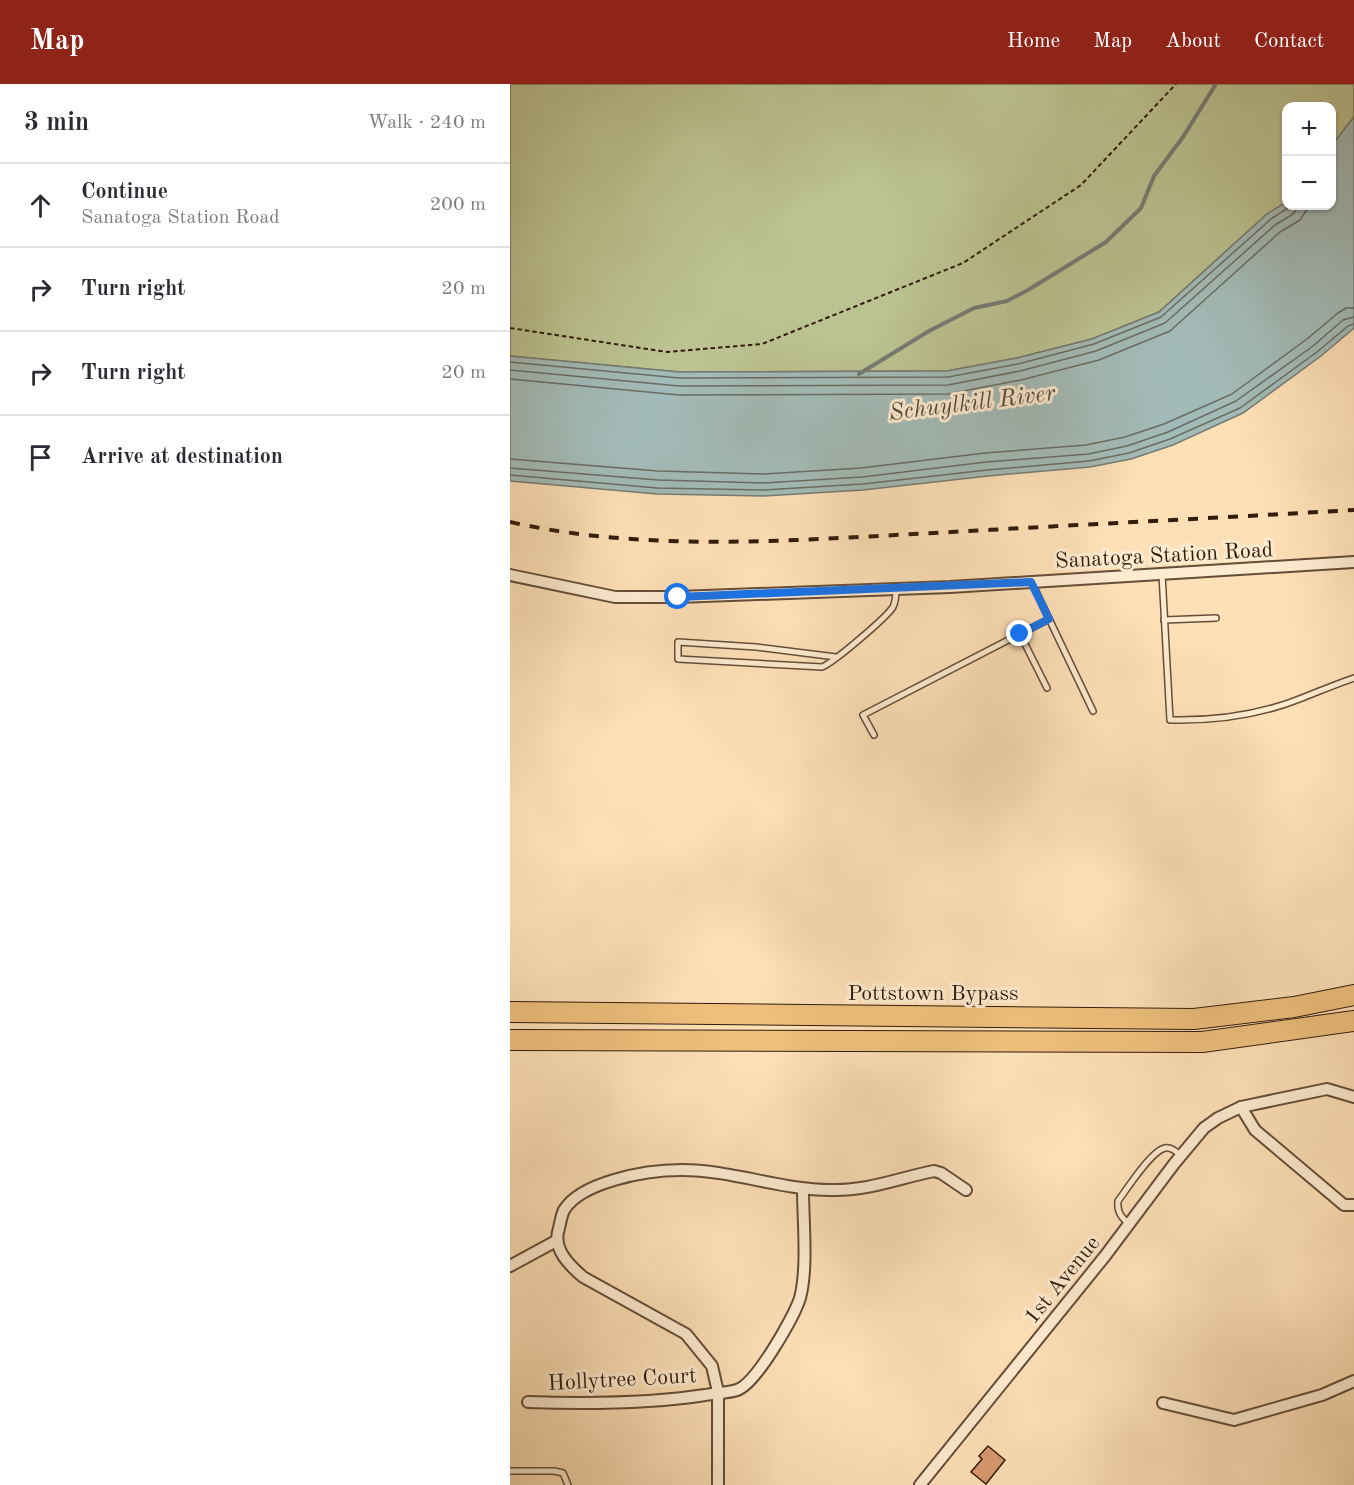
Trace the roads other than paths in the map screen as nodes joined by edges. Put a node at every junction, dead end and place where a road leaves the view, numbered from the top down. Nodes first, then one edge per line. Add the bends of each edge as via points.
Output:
1 (1354, 562) edge
2 (1162, 574) junction
3 (510, 575) edge
4 (1031, 582) junction
5 (896, 589) junction
6 (1216, 618) dead end
7 (1049, 619) junction
8 (1164, 620) junction
9 (1020, 634) junction
10 (836, 657) junction
11 (1354, 678) edge
12 (1047, 688) dead end
13 (1093, 711) dead end
14 (874, 735) dead end
15 (1354, 995) edge
16 (510, 1012) edge
17 (1354, 1021) edge
18 (510, 1040) edge
19 (1354, 1097) edge
20 (1241, 1107) junction
21 (1181, 1156) junction
22 (803, 1189) junction
23 (966, 1190) dead end
24 (1354, 1205) edge
25 (1130, 1224) junction
26 (556, 1241) junction
27 (510, 1266) edge
28 (1354, 1381) edge
29 (718, 1392) junction
30 (528, 1402) dead end
31 (1163, 1403) dead end
32 (510, 1471) edge
33 (568, 1485) edge
34 (718, 1485) edge
35 (920, 1485) edge

1 - 2 street, Sanatoga Station Road
2 - 4 street, Sanatoga Station Road
2 - 8 lane
3 - 5 street, Sanatoga Station Road via 615,597
4 - 5 street, Sanatoga Station Road
4 - 7 lane
5 - 10 lane via 892,609
6 - 8 lane
7 - 9 lane
7 - 13 lane
8 - 11 lane via 1170,720 1232,717 1301,699
9 - 12 lane
9 - 14 lane via 863,715
10 - 10 lane via 756,647 678,642 678,658 813,668 828,665
15 - 16 highway, Pottstown Bypass via 1194,1019
17 - 18 highway via 1202,1042
19 - 20 street, 1st Avenue via 1327,1089
20 - 21 street, 1st Avenue via 1204,1128
20 - 24 street via 1255,1130 1344,1205
21 - 25 street, 1st Avenue
21 - 25 lane via 1165,1148 1155,1153 1118,1201 1121,1217
22 - 23 street via 867,1188 934,1171
22 - 26 street via 717,1173 642,1172 599,1184 573,1200 563,1211
22 - 29 street, Hollytree Court via 804,1272 795,1313 760,1368 738,1390
25 - 35 street, 1st Avenue
26 - 27 street
26 - 29 street via 565,1260 583,1277 686,1334 712,1366
28 - 31 street via 1322,1395 1234,1420
29 - 30 street, Hollytree Court via 584,1404
29 - 34 street
32 - 33 lane via 563,1473

